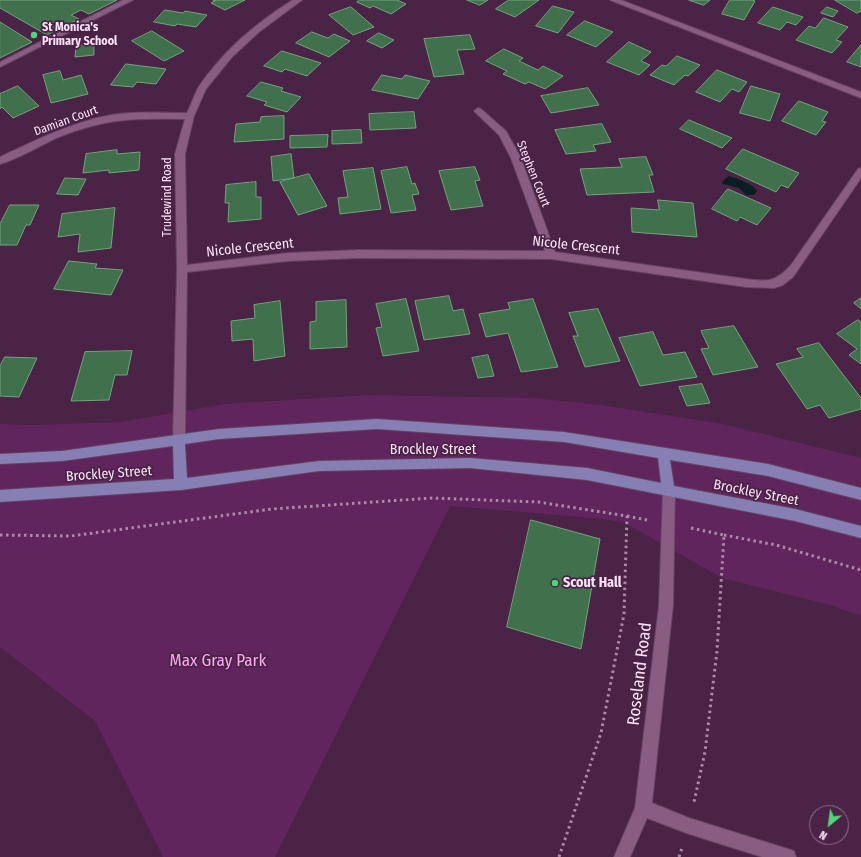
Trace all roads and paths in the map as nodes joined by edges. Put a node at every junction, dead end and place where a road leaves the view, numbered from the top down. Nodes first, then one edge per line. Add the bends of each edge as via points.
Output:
1 (129, 0) edge
2 (298, 0) edge
3 (614, 0) edge
4 (0, 64) edge
5 (861, 95) edge
6 (478, 111) dead end
7 (190, 116) junction
8 (0, 161) edge
9 (861, 172) edge
10 (551, 255) junction
11 (182, 269) junction
12 (179, 440) junction
13 (663, 452) junction
14 (0, 459) edge
15 (181, 484) junction
16 (670, 491) junction
17 (861, 494) edge
18 (0, 496) edge
19 (627, 516) junction
20 (668, 524) junction
21 (861, 532) edge
22 (0, 535) edge
23 (724, 535) junction
24 (861, 570) edge
25 (643, 808) junction
26 (689, 826) junction
27 (559, 857) edge
28 (622, 857) edge
29 (679, 857) edge
30 (788, 857) edge

1 - 4 street
2 - 7 street, Trudewind Road via 256,30 229,55 202,89
3 - 5 street
6 - 10 street, Stephen Court via 503,133 516,158
7 - 8 street, Damian Court via 129,116 95,122 47,139
7 - 11 street, Trudewind Road via 180,154
9 - 10 street, Nicole Crescent via 795,268 788,277 777,283 746,283
10 - 11 street, Nicole Crescent via 358,254 288,257
11 - 12 street, Trudewind Road
12 - 13 main road, Brockley Street via 219,434 377,424 564,437
12 - 14 main road, Brockley Street via 62,456
12 - 15 main road
13 - 16 main road
13 - 17 main road, Brockley Street via 768,470
15 - 16 main road, Brockley Street via 319,466 470,463 587,474
15 - 18 main road, Brockley Street
16 - 20 street, Roseland Road
16 - 21 main road, Brockley Street via 796,515
19 - 20 path
19 - 22 path via 538,502 432,498 272,509 71,536
19 - 27 path via 624,614 602,726
20 - 23 path
20 - 25 street, Roseland Road via 666,605
23 - 24 path via 776,545
23 - 26 path via 716,659 705,752
25 - 26 street
25 - 28 street, Roseland Road
26 - 29 path
26 - 30 street

